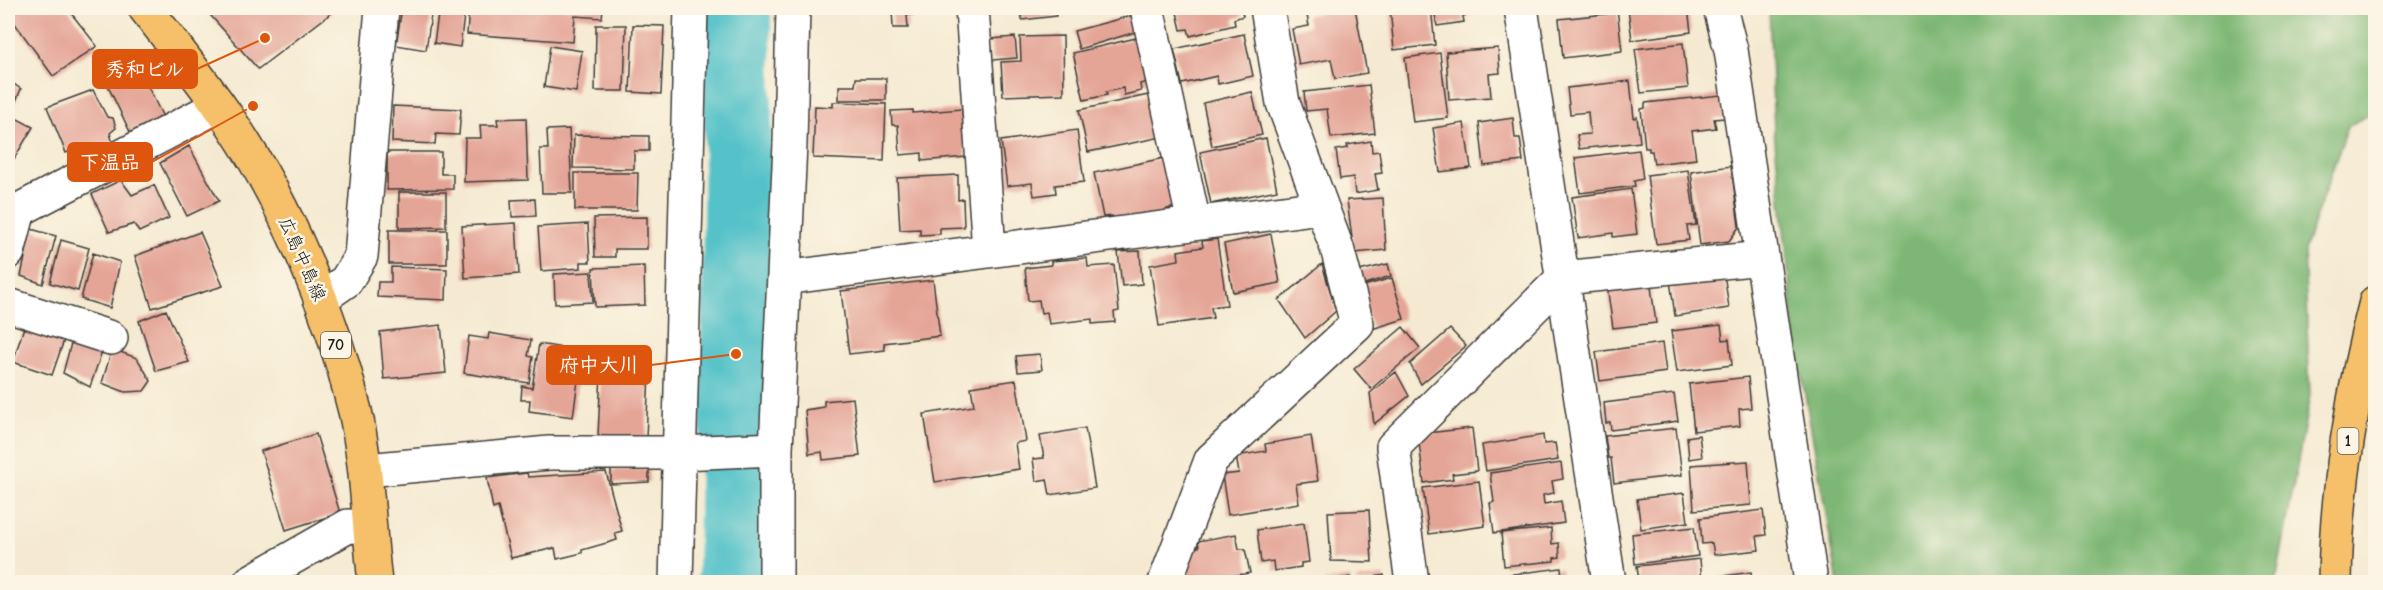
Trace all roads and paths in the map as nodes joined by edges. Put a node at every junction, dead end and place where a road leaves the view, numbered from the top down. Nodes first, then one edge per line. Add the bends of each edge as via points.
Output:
1 (145, 8) edge
2 (382, 8) edge
3 (692, 8) edge
4 (793, 8) edge
5 (972, 8) edge
6 (1147, 8) edge
7 (1268, 8) edge
8 (1521, 8) edge
9 (1720, 8) edge
10 (219, 105) junction
11 (1321, 207) junction
12 (1194, 223) junction
13 (989, 250) junction
14 (8, 252) edge
15 (1762, 258) junction
16 (784, 278) junction
17 (1563, 278) junction
18 (320, 299) junction
19 (2376, 302) edge
20 (8, 305) edge
21 (111, 338) dead end
22 (776, 449) junction
23 (679, 453) junction
24 (366, 470) junction
25 (369, 527) junction
26 (250, 582) edge
27 (375, 582) edge
28 (676, 582) edge
29 (776, 582) edge
30 (1165, 582) edge
31 (1412, 582) edge
32 (1609, 582) edge
33 (1810, 582) edge
34 (2335, 582) edge

1 - 10 main road, 広島中島線 / 70
2 - 18 street via 361,256 346,282
3 - 23 street
4 - 16 street
5 - 13 street
6 - 12 street
7 - 11 street via 1282,103
8 - 17 street
9 - 15 street via 1731,50
10 - 14 street via 19,210
10 - 18 main road, 広島中島線 / 70 via 271,191
11 - 12 street
11 - 30 street via 1337,248 1357,324 1211,460
12 - 13 street
13 - 16 street
15 - 17 street
15 - 33 street
16 - 22 street
17 - 31 street via 1393,447
17 - 32 street
18 - 24 main road, 広島中島線 / 70 via 355,411
19 - 34 main road, 1 via 2352,413
20 - 21 street
22 - 23 street
22 - 29 street
23 - 24 street via 549,453
23 - 28 street
24 - 25 main road, 広島中島線 / 70
25 - 26 street via 348,526
25 - 27 main road, 広島中島線 / 70

